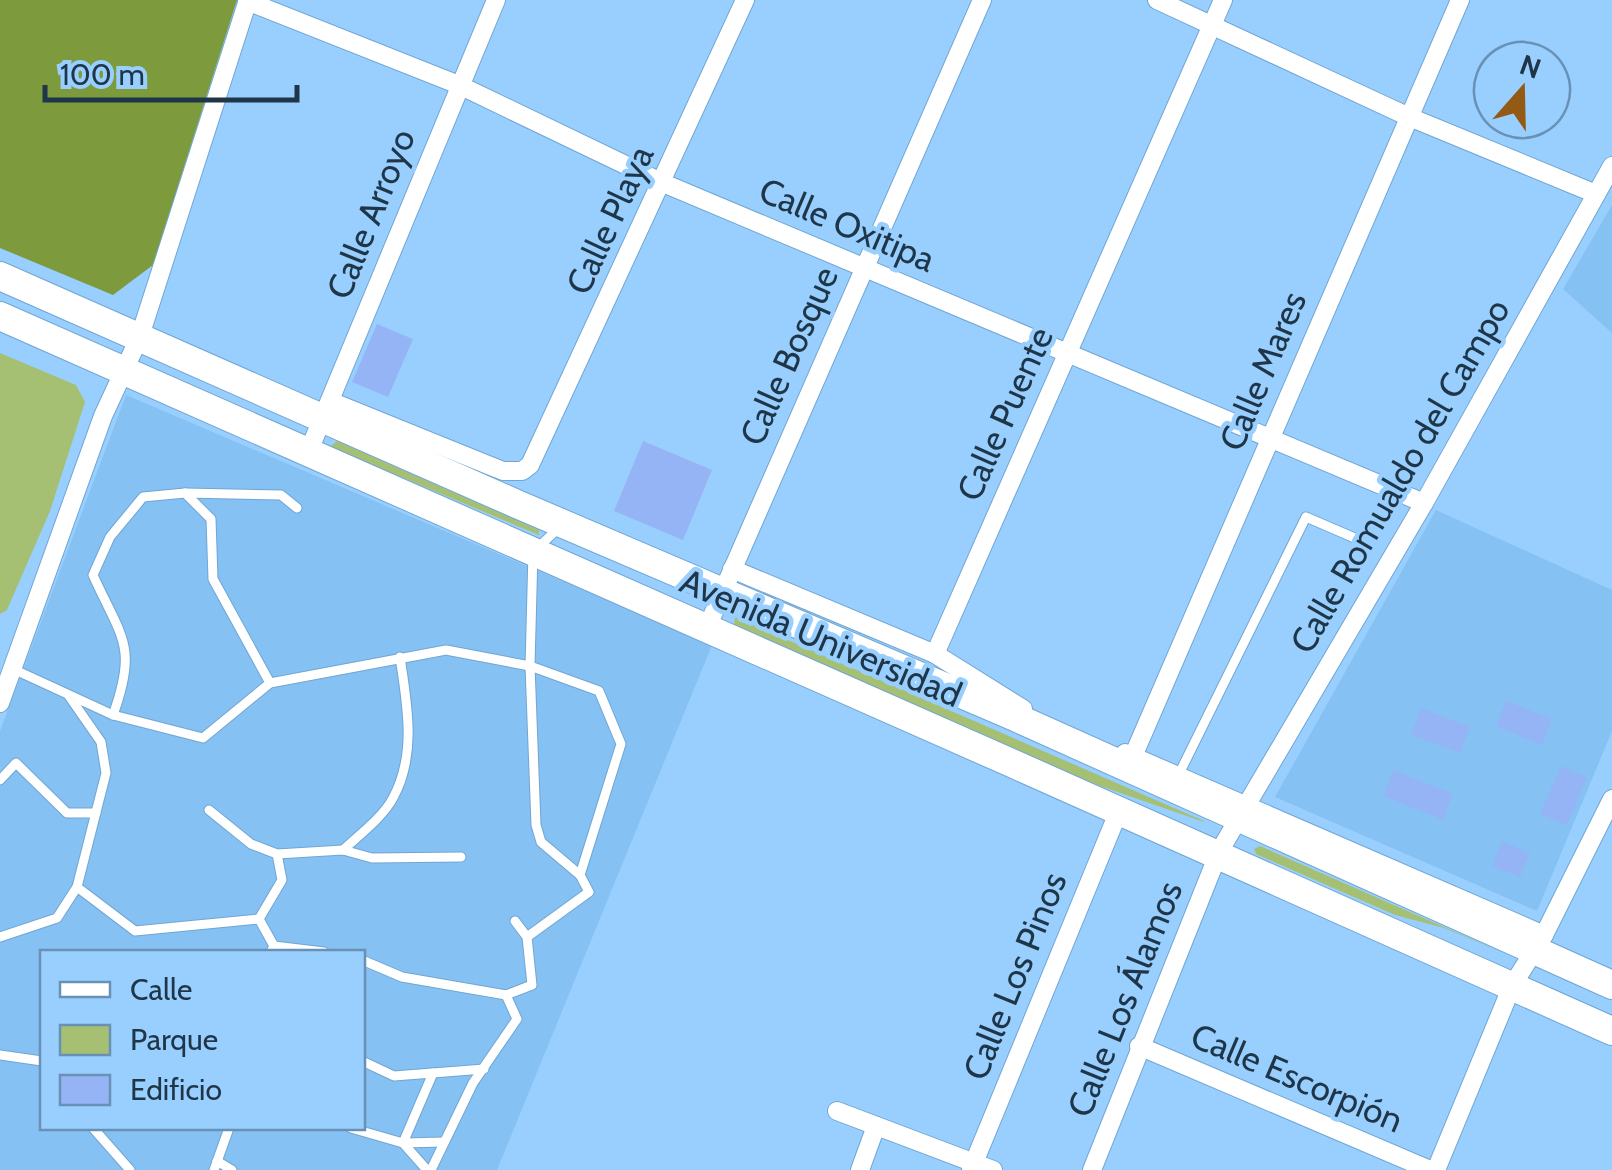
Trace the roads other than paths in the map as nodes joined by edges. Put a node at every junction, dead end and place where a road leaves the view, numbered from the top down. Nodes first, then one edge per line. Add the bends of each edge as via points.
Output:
1 (496, 0) edge
2 (745, 0) edge
3 (982, 0) edge
4 (1158, 0) edge
5 (1223, 0) edge
6 (1460, 0) edge
7 (248, 1) edge
8 (1212, 25) junction
9 (459, 85) junction
10 (1408, 116) junction
11 (1612, 166) edge
12 (664, 183) junction
13 (1596, 194) junction
14 (864, 267) junction
15 (0, 276) edge
16 (0, 316) edge
17 (140, 336) junction
18 (1068, 354) junction
19 (124, 370) junction
20 (327, 408) junction
21 (1270, 438) junction
22 (308, 454) junction
23 (185, 493) junction
24 (1424, 503) junction
25 (297, 508) dead end
26 (563, 524) junction
27 (1364, 542) dead end
28 (533, 552) junction
29 (727, 580) junction
30 (706, 630) junction
31 (934, 654) junction
32 (400, 657) junction
33 (530, 666) junction
34 (13, 669) junction
35 (270, 683) junction
36 (68, 694) junction
37 (0, 703) edge
38 (113, 715) junction
39 (1130, 762) junction
40 (0, 780) edge
41 (1176, 780) junction
42 (1612, 799) edge
43 (1120, 808) junction
44 (209, 810) dead end
45 (1246, 812) junction
46 (96, 813) junction
47 (344, 850) junction
48 (1219, 852) junction
49 (277, 854) junction
50 (462, 858) dead end
51 (580, 875) junction
52 (78, 886) junction
53 (259, 919) junction
54 (515, 922) dead end
55 (0, 936) edge
56 (527, 937) junction
57 (1539, 942) junction
58 (272, 949) edge
59 (365, 961) edge
60 (1612, 985) edge
61 (1512, 986) junction
62 (506, 994) junction
63 (1612, 1030) edge
64 (1140, 1046) junction
65 (0, 1055) edge
66 (40, 1060) edge
67 (365, 1062) edge
68 (484, 1069) junction
69 (433, 1073) junction
70 (838, 1111) dead end
71 (876, 1126) junction
72 (95, 1130) edge
73 (228, 1130) edge
74 (359, 1130) edge
75 (444, 1142) junction
76 (404, 1143) junction
77 (215, 1165) edge
78 (972, 1166) edge
79 (130, 1170) edge
80 (232, 1170) edge
81 (429, 1170) edge
82 (860, 1170) edge
83 (993, 1170) edge
84 (1092, 1170) edge
85 (1433, 1170) edge

1 - 9 street, Calle Arroyo
2 - 12 street, Calle Playa
3 - 14 street, Calle Bosque
4 - 8 street
5 - 8 street, Calle Puente
6 - 10 street, Calle Mares
7 - 9 street, Calle Oxitipa
7 - 17 street
8 - 10 street
8 - 18 street, Calle Puente
9 - 12 street, Calle Oxitipa
9 - 20 street, Calle Arroyo
10 - 13 street
10 - 21 street, Calle Mares
11 - 13 street, Calle Romualdo del Campo
12 - 14 street, Calle Oxitipa
12 - 20 street, Calle Playa via 522,471 503,471
13 - 24 street, Calle Romualdo del Campo
14 - 18 street, Calle Oxitipa
14 - 29 street, Calle Bosque
15 - 17 main road, Avenida Universidad
16 - 19 main road, Avenida Universidad
17 - 19 street
17 - 20 main road, Avenida Universidad
18 - 21 street, Calle Oxitipa
18 - 31 street, Calle Puente
19 - 22 main road, Avenida Universidad
19 - 34 street
20 - 22 street, Calle Arroyo
20 - 26 main road, Avenida Universidad
21 - 24 street, Calle Oxitipa
21 - 39 street, Calle Mares
22 - 28 main road, Avenida Universidad
23 - 25 lane via 282,495
23 - 35 lane via 211,519 213,579
23 - 38 lane via 143,497 110,537 93,576 127,651 128,674
24 - 45 street, Calle Romualdo del Campo
26 - 28 lane
26 - 29 main road, Avenida Universidad
27 - 41 lane via 1306,518
28 - 30 main road, Avenida Universidad
28 - 33 lane
29 - 30 street, Calle Bosque
29 - 31 street
29 - 39 main road, Avenida Universidad
30 - 43 main road, Avenida Universidad
31 - 39 street via 1018,707
32 - 33 lane via 446,650
32 - 35 lane
32 - 47 lane via 410,731 404,771 392,801
33 - 51 lane via 536,825 541,842
33 - 51 lane via 599,692 621,744
34 - 36 lane
34 - 37 street
35 - 38 lane via 203,738
36 - 38 lane
36 - 46 lane via 101,742 106,774
39 - 41 main road, Avenida Universidad
40 - 46 lane via 16,763 67,813
41 - 45 main road, Avenida Universidad
42 - 57 street
43 - 48 main road, Avenida Universidad
43 - 78 street, Calle Los Pinos
44 - 49 lane via 252,844
45 - 48 street, Calle Romualdo del Campo
45 - 57 main road, Avenida Universidad
46 - 52 lane
47 - 49 lane
47 - 50 lane via 372,858
48 - 61 main road, Avenida Universidad
48 - 64 street, Calle Los Álamos
49 - 53 lane via 282,880
51 - 56 lane via 589,892
52 - 53 lane via 135,931
52 - 55 lane via 57,918
53 - 58 lane
54 - 56 lane
56 - 62 lane via 532,985
57 - 60 main road, Avenida Universidad
57 - 61 street
59 - 62 lane via 402,977
61 - 63 main road, Avenida Universidad
61 - 85 street
62 - 68 lane via 517,1019
64 - 84 street, Calle Los Álamos
64 - 85 street, Calle Escorpión
65 - 66 lane
67 - 69 lane via 394,1076
68 - 69 lane
68 - 75 lane
69 - 76 lane
70 - 71 street
71 - 78 street
71 - 82 street
72 - 79 lane
73 - 77 lane
74 - 76 lane
75 - 76 lane
75 - 81 lane
76 - 81 lane
77 - 80 lane
78 - 83 street

